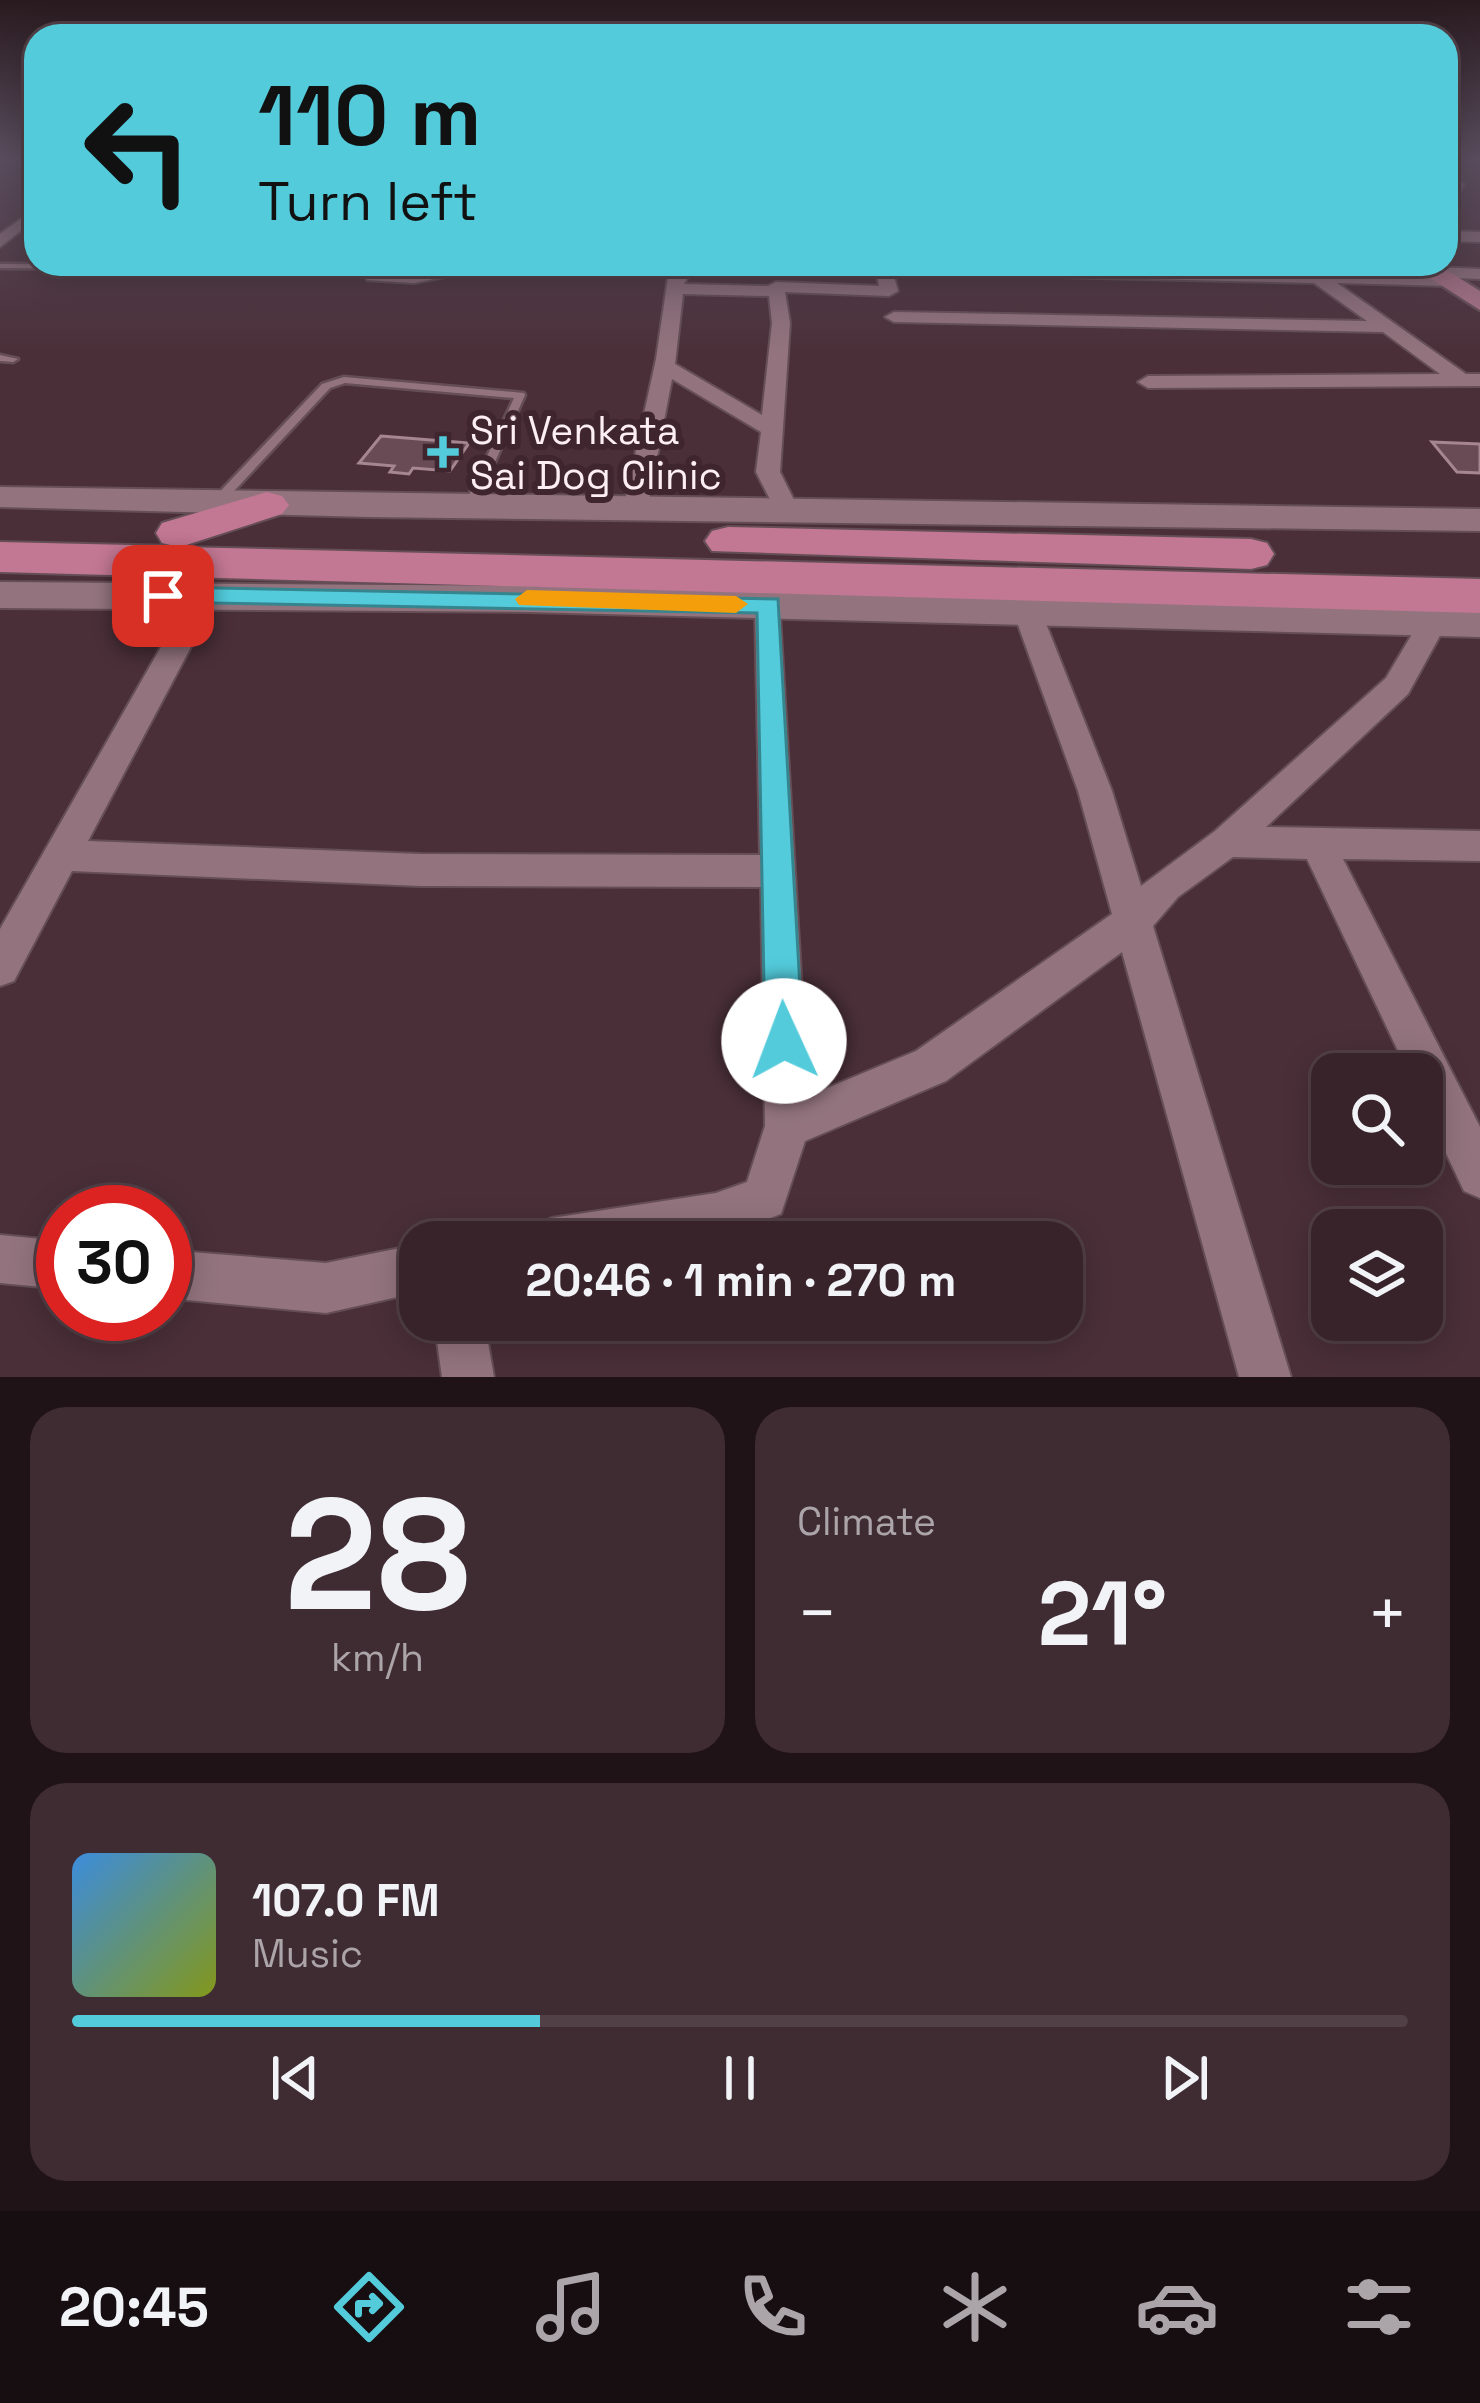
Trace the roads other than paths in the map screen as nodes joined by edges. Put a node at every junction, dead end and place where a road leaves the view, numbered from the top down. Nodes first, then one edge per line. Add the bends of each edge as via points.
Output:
1 (373, 276) edge
2 (420, 276) edge
3 (677, 276) edge
4 (886, 276) edge
5 (1104, 276) edge
6 (1177, 276) edge
7 (1211, 276) edge
8 (1264, 276) edge
9 (1316, 276) edge
10 (1357, 276) edge
11 (1440, 276) edge
12 (1319, 278) junction
13 (674, 289) junction
14 (889, 290) junction
15 (776, 291) junction
16 (1161, 297) junction
17 (1480, 302) edge
18 (1248, 316) dead end
19 (1387, 327) junction
20 (665, 365) junction
21 (1470, 380) edge
22 (1148, 382) dead end
23 (774, 431) junction
24 (0, 497) edge
25 (216, 503) junction
26 (268, 505) junction
27 (470, 508) junction
28 (635, 510) junction
29 (788, 512) junction
30 (1480, 520) edge
31 (0, 531) edge
32 (178, 533) junction
33 (0, 557) edge
34 (1480, 562) edge
35 (0, 595) edge
36 (203, 596) junction
37 (1480, 596) edge
38 (769, 605) junction
39 (1027, 611) junction
40 (1433, 621) junction
41 (1480, 622) edge
42 (1227, 842) junction
43 (1318, 843) junction
44 (1480, 846) edge
45 (62, 855) junction
46 (778, 872) junction
47 (1134, 921) junction
48 (0, 967) edge
49 (787, 1126) junction
50 (1480, 1175) edge
51 (690, 1221) edge
52 (0, 1259) edge
53 (36, 1262) edge
54 (399, 1272) edge
55 (192, 1276) edge
56 (462, 1341) edge
57 (468, 1377) edge
58 (1265, 1377) edge

1 - 2 street
3 - 13 street
4 - 14 street
5 - 16 street
6 - 16 street
7 - 18 street
8 - 12 street
9 - 12 street
10 - 12 street
11 - 17 main road
12 - 19 street
13 - 15 street
13 - 20 street
14 - 15 street
14 - 16 street via 895,326
15 - 23 street
16 - 19 street
19 - 21 street
20 - 23 street
20 - 28 street
21 - 22 street
23 - 29 street via 768,472
24 - 25 street
25 - 26 street
25 - 27 lane via 326,386 344,380 520,395
26 - 27 street
26 - 32 highway
27 - 28 street
28 - 29 street
29 - 30 street
31 - 32 highway
32 - 34 highway
33 - 37 highway
35 - 36 street
36 - 38 street
36 - 45 street
38 - 39 street
38 - 46 street
39 - 40 street
39 - 47 street
40 - 41 street
40 - 42 street via 1396,686
42 - 43 street
42 - 47 street via 1165,885
43 - 44 street
43 - 50 street
45 - 46 street via 475,875
45 - 48 street
46 - 49 street
47 - 49 street via 932,1066
47 - 58 street
49 - 51 street via 766,1198
52 - 53 street
54 - 55 street via 326,1288
56 - 57 street

